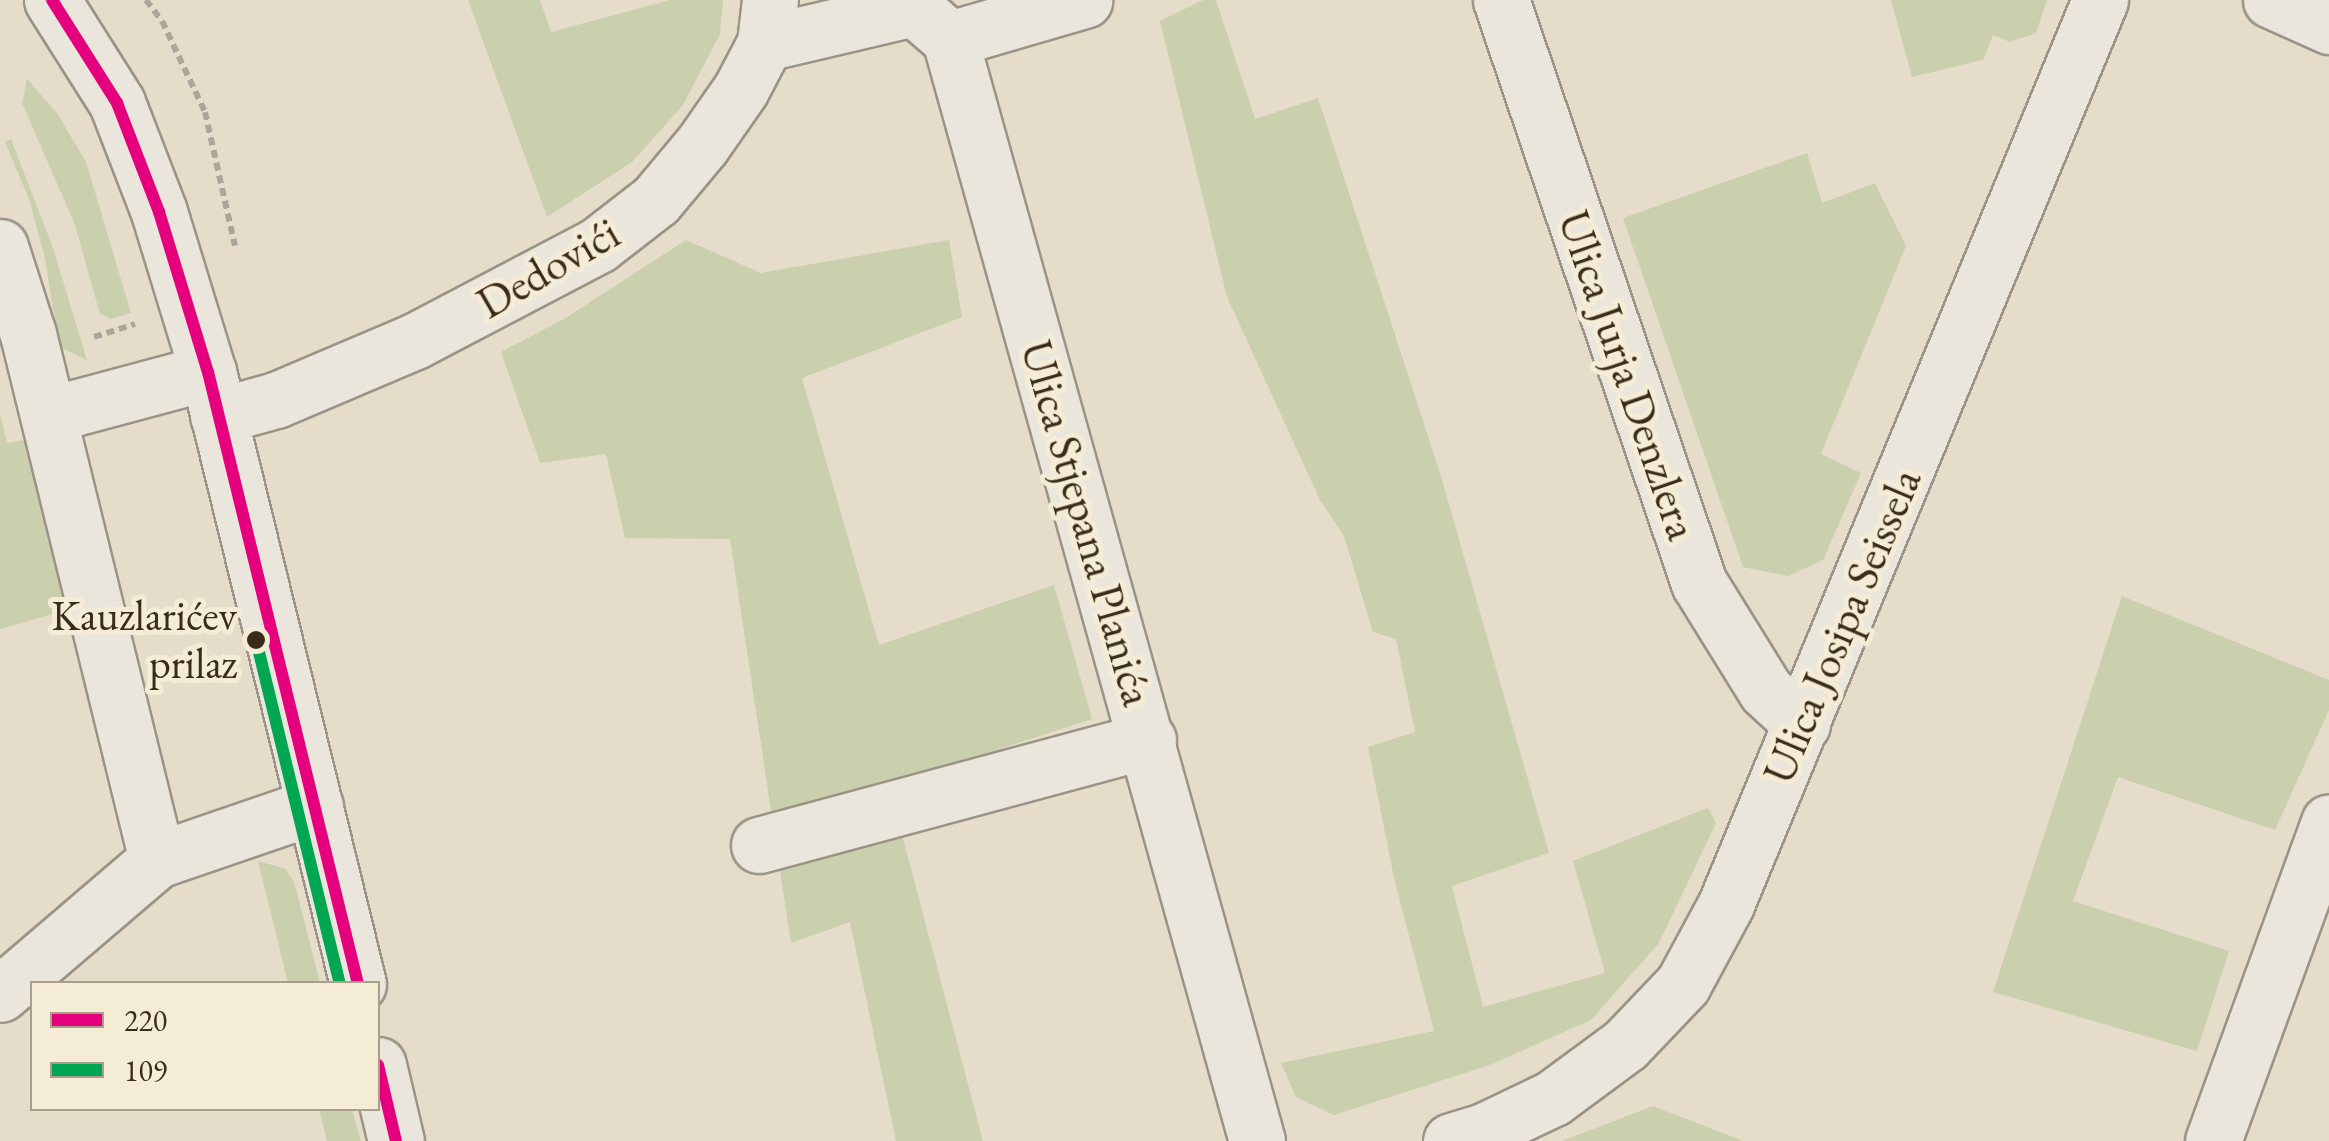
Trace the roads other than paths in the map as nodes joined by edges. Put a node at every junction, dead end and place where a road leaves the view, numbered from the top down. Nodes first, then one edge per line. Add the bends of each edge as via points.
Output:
1 (52, 0) edge
2 (1084, 0) edge
3 (1501, 0) edge
4 (2100, 0) edge
5 (2271, 0) edge
6 (768, 21) edge
7 (2329, 26) edge
8 (950, 38) junction
9 (0, 246) edge
10 (213, 394) junction
11 (48, 415) junction
12 (1802, 724) junction
13 (1148, 740) junction
14 (316, 806) junction
15 (2329, 822) edge
16 (759, 845) dead end
17 (157, 860) junction
18 (357, 981) edge
19 (0, 994) edge
20 (380, 1073) edge
21 (396, 1141) edge
22 (1257, 1141) edge
23 (1451, 1141) edge
24 (2213, 1141) edge

1 - 10 street via 117,103 138,150
2 - 8 street
3 - 12 street, Ulica Jurja Denzlera via 1699,583 1766,691
4 - 12 street, Ulica Josipa Seissela
5 - 7 street
6 - 8 street via 914,8
6 - 10 street, Dedovići via 742,89 702,145 656,200 598,244 415,341 276,400
8 - 13 street, Ulica Stjepana Planića
9 - 11 street
10 - 11 street, Dedovići
10 - 14 street
11 - 17 street
12 - 23 street, Ulica Josipa Seissela via 1726,904 1683,984 1624,1045 1553,1098
13 - 16 street
13 - 22 street, Ulica Stjepana Planića
14 - 17 street
14 - 18 street
15 - 24 street
17 - 19 street
20 - 21 street

